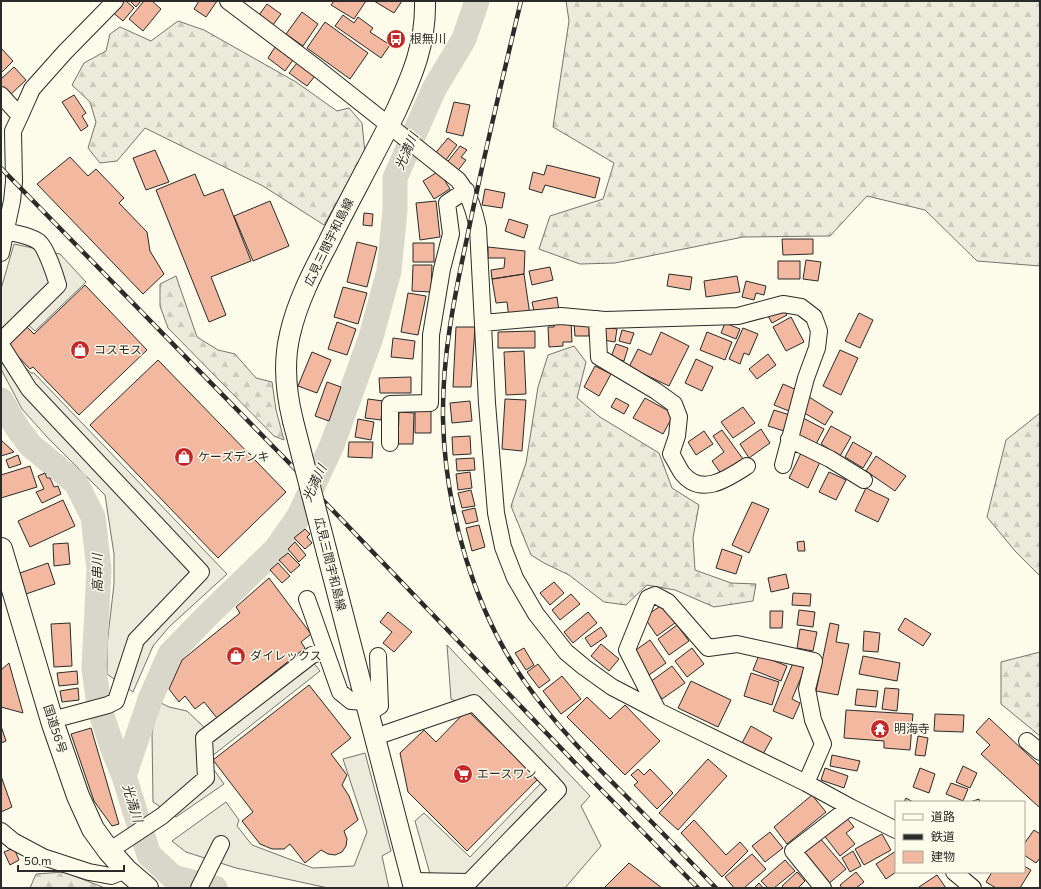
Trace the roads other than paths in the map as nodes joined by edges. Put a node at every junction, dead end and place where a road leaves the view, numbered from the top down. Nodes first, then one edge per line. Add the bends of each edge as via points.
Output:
1 (115, 1) edge
2 (228, 1) edge
3 (425, 1) edge
4 (1, 95) edge
5 (20, 116) junction
6 (396, 132) junction
7 (466, 190) junction
8 (6, 231) junction
9 (1, 254) edge
10 (597, 319) junction
11 (483, 323) junction
12 (1, 341) edge
13 (1, 345) edge
14 (789, 439) junction
15 (390, 443) dead end
16 (783, 464) dead end
17 (746, 466) dead end
18 (864, 480) dead end
19 (1, 549) edge
20 (307, 600) dead end
21 (325, 651) junction
22 (378, 656) dead end
23 (367, 708) junction
24 (658, 711) junction
25 (52, 720) junction
26 (375, 737) junction
27 (1027, 741) dead end
28 (1040, 752) edge
29 (806, 783) junction
30 (850, 807) junction
31 (895, 830) edge
32 (1, 831) edge
33 (221, 844) dead end
34 (118, 845) junction
35 (126, 870) junction
36 (955, 873) edge
37 (413, 884) edge
38 (147, 888) edge
39 (199, 888) edge
40 (823, 888) edge
41 (973, 888) edge

1 - 5 street via 32,89
2 - 6 street
3 - 6 main road, 広見三間宇和島線 via 424,30 419,54
4 - 5 street
5 - 8 street via 13,131 14,182
6 - 7 street via 458,180
6 - 23 main road, 広見三間宇和島線, bridge via 324,251 299,306 290,335 286,381 293,421
7 - 11 street via 478,228
7 - 15 street via 447,202 451,234 442,269 431,335 430,403 390,404
8 - 9 street
8 - 12 street via 32,237 40,242 58,284
10 - 11 street via 561,316
10 - 14 street via 738,316 782,304 801,306 814,317 820,331
10 - 17 street via 599,357 674,404 679,417 671,454 683,474 693,483 708,486 727,479
11 - 24 street via 496,513 503,547 515,578 536,614 566,652 612,687
13 - 25 street via 29,389 201,572 136,640 116,701
14 - 16 street
14 - 18 street via 830,459
19 - 25 highway, 国道56号
20 - 21 street
21 - 23 street via 340,692 351,701
21 - 34 street via 312,655 204,738 206,778 155,820
22 - 23 street via 380,706
23 - 26 main road, 広見三間宇和島線
24 - 29 street
24 - 29 street via 627,650 648,598 655,595 668,602 708,648 737,644 814,661 807,689 813,720 823,744
25 - 34 highway, 国道56号 via 78,796 93,829
26 - 37 main road, 広見三間宇和島線
26 - 37 street via 474,703 558,790 469,882
27 - 28 street
29 - 30 street
30 - 31 street
30 - 40 street via 793,851
32 - 35 street via 13,841 43,857 89,872 111,876
33 - 39 street
34 - 35 highway, 国道56号
35 - 38 highway, 国道56号
36 - 41 street

